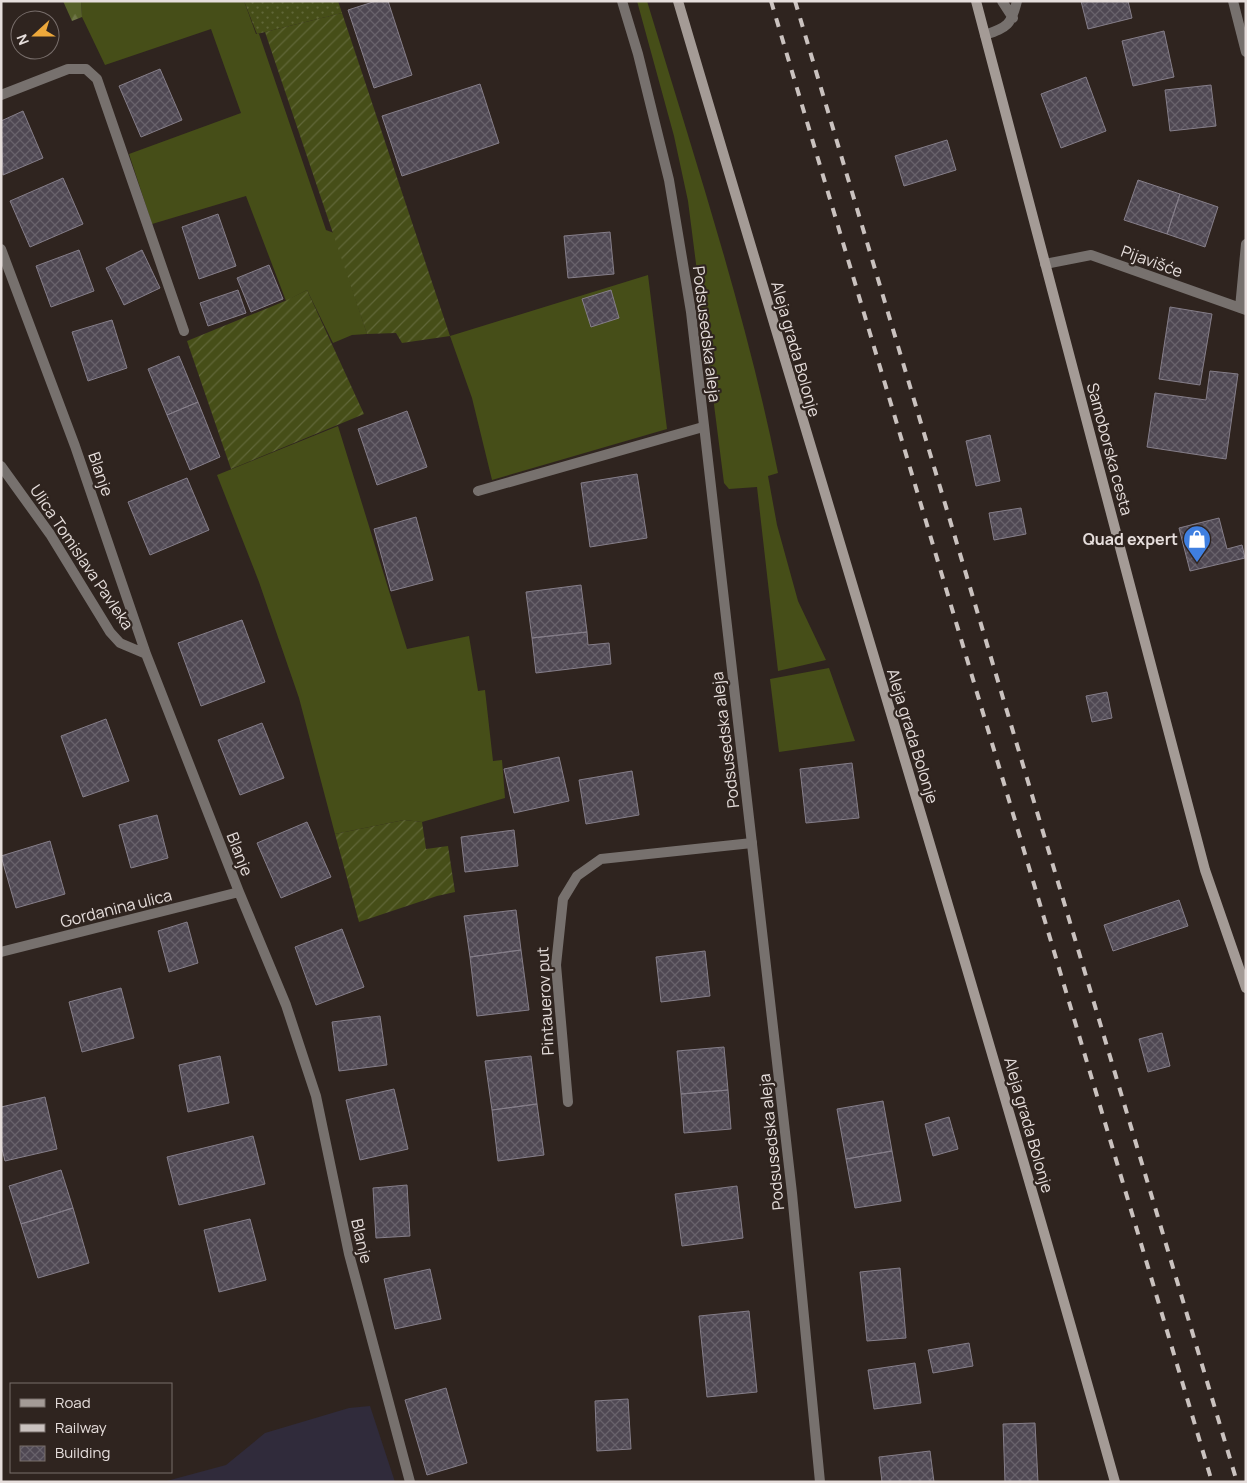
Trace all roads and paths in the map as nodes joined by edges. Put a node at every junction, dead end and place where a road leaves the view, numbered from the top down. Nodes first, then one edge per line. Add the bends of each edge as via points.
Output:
1 (622, 1) edge
2 (678, 1) edge
3 (976, 1) edge
4 (1002, 1) edge
5 (1017, 1) edge
6 (1233, 1) edge
7 (1013, 18) junction
8 (985, 35) junction
9 (1246, 52) edge
10 (1, 95) edge
11 (1246, 244) edge
12 (1, 249) edge
13 (1046, 264) junction
14 (1243, 310) edge
15 (184, 331) dead end
16 (703, 427) junction
17 (1, 466) edge
18 (478, 491) dead end
19 (146, 654) junction
20 (752, 843) junction
21 (239, 892) junction
22 (1, 952) edge
23 (1246, 988) edge
24 (568, 1102) dead end
25 (410, 1482) edge
26 (820, 1482) edge
27 (1115, 1482) edge

1 - 16 street, Podsusedska aleja via 669,180 691,312
2 - 27 main road, Aleja grada Bolonje via 1014,1124
3 - 8 main road, Samoborska cesta
4 - 7 street
5 - 7 street
6 - 9 street
7 - 8 street via 1006,27
8 - 13 main road, Samoborska cesta
10 - 15 street via 68,69 86,69 97,79
11 - 14 street
12 - 19 street, Blanje via 75,446
13 - 14 street, Pijavišće via 1091,255
13 - 23 main road, Samoborska cesta via 1205,870
16 - 18 street
16 - 20 street, Podsusedska aleja
17 - 19 street, Ulica Tomislava Pavleka via 50,534 110,632 120,643
19 - 21 street, Blanje
20 - 24 street, Pintauerov put via 601,859 577,876 563,899 556,965
20 - 26 street, Podsusedska aleja via 792,1193
21 - 22 street, Gordanina ulica
21 - 25 street, Blanje via 286,1005 316,1096 348,1254

